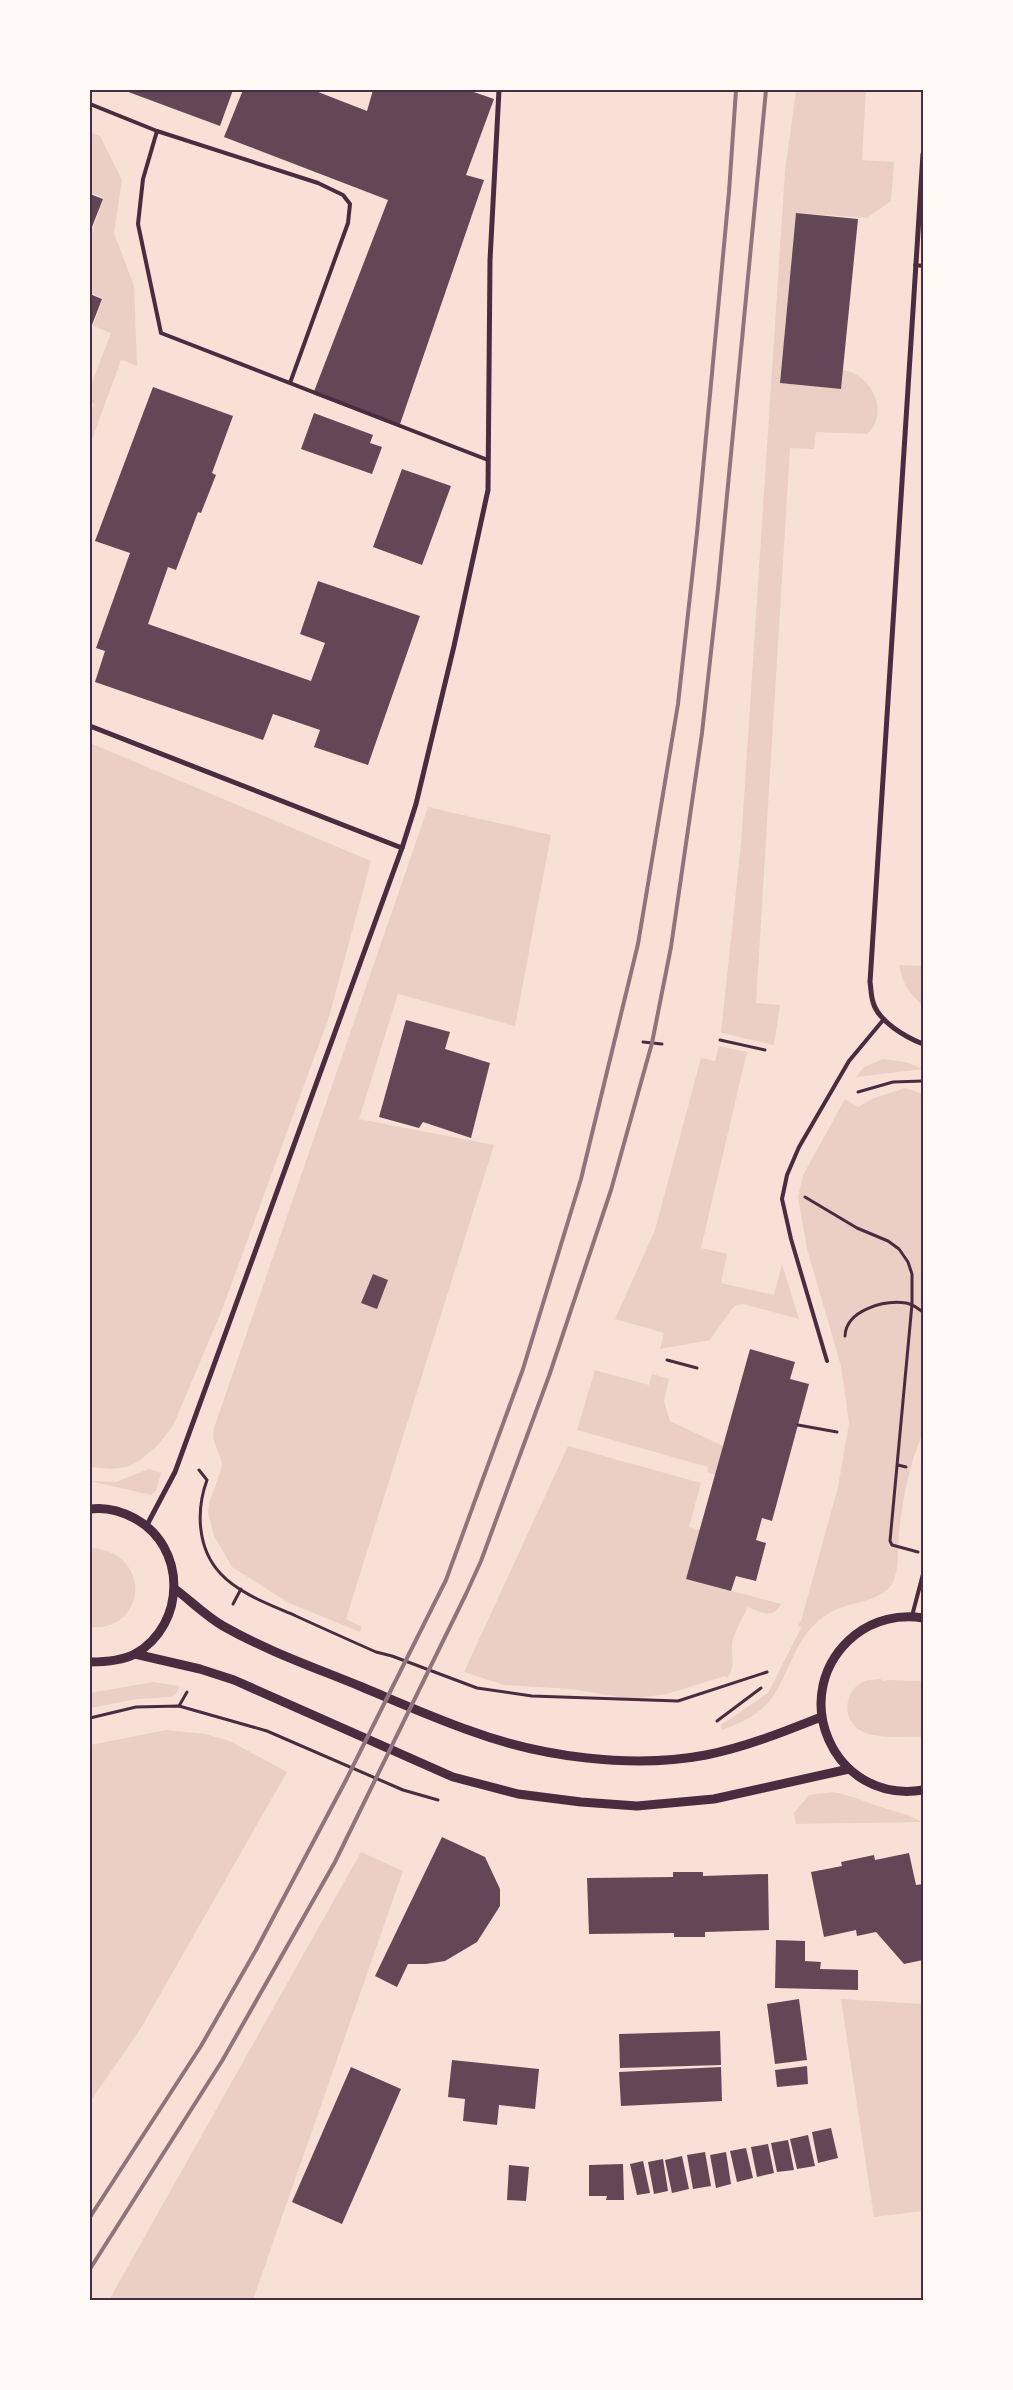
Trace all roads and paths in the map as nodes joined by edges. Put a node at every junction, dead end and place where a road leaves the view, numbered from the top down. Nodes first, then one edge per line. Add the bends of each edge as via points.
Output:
1 (499, 90) edge
2 (90, 104) edge
3 (157, 131) junction
4 (923, 154) edge
5 (915, 265) junction
6 (923, 266) edge
7 (290, 383) junction
8 (488, 460) junction
9 (90, 726) edge
10 (402, 848) junction
11 (884, 1019) junction
12 (720, 1040) dead end
13 (643, 1042) dead end
14 (662, 1044) dead end
15 (923, 1044) edge
16 (765, 1050) dead end
17 (923, 1080) edge
18 (855, 1092) dead end
19 (785, 1185) junction
20 (912, 1304) junction
21 (923, 1312) edge
22 (667, 1360) dead end
23 (827, 1360) joint
24 (697, 1368) dead end
25 (798, 1425) dead end
26 (836, 1432) dead end
27 (182, 1451) junction
28 (898, 1465) junction
29 (906, 1467) dead end
30 (90, 1509) edge
31 (146, 1525) junction
32 (923, 1554) edge
33 (923, 1574) edge
34 (175, 1589) junction
35 (912, 1616) junction
36 (923, 1618) edge
37 (135, 1654) junction
38 (90, 1662) edge
39 (767, 1672) dead end
40 (761, 1688) dead end
41 (821, 1716) junction
42 (90, 1718) edge
43 (718, 1721) dead end
44 (849, 1769) junction
45 (923, 1790) edge
46 (913, 1791) junction
47 (923, 1798) edge
48 (445, 1802) dead end

1 - 8 street via 490,260
2 - 3 lane
3 - 7 lane via 143,179 138,224 161,333
3 - 7 lane via 318,183 343,195 350,204 348,224
4 - 5 street
5 - 6 lane
5 - 11 street via 871,941 873,1003
7 - 8 lane
8 - 10 street via 488,490 454,646 416,804
9 - 10 street
10 - 27 street
11 - 15 street
11 - 19 lane via 849,1061 799,1147
12 - 16 path
13 - 14 path
17 - 18 path via 893,1082
19 - 20 path via 899,1249 912,1274
19 - 23 lane via 782,1199 791,1239
20 - 21 path
20 - 23 path via 884,1304 856,1315 845,1330 846,1358
20 - 28 path
22 - 24 path
25 - 26 path
27 - 31 street via 175,1472
27 - 39 path via 207,1480 200,1497 200,1522 207,1554 220,1573 265,1602 376,1652 476,1688 532,1696 678,1701
28 - 29 path
28 - 32 path via 890,1541 892,1545
30 - 31 street via 124,1512
31 - 34 street via 163,1543 173,1565
33 - 35 lane
34 - 37 street via 169,1615 155,1638
34 - 41 street via 222,1626 261,1645 450,1723 518,1745 583,1758 636,1761 696,1756 754,1744
35 - 36 street
35 - 41 street via 886,1618 863,1629 843,1645 828,1666 821,1690
37 - 38 street via 112,1662
37 - 44 street via 234,1680 453,1777 518,1794 637,1806 714,1799
40 - 43 path
41 - 44 street via 832,1748
42 - 48 path via 136,1708 179,1706 267,1731 403,1790
44 - 46 street via 868,1782 890,1790
45 - 46 street
46 - 47 street

